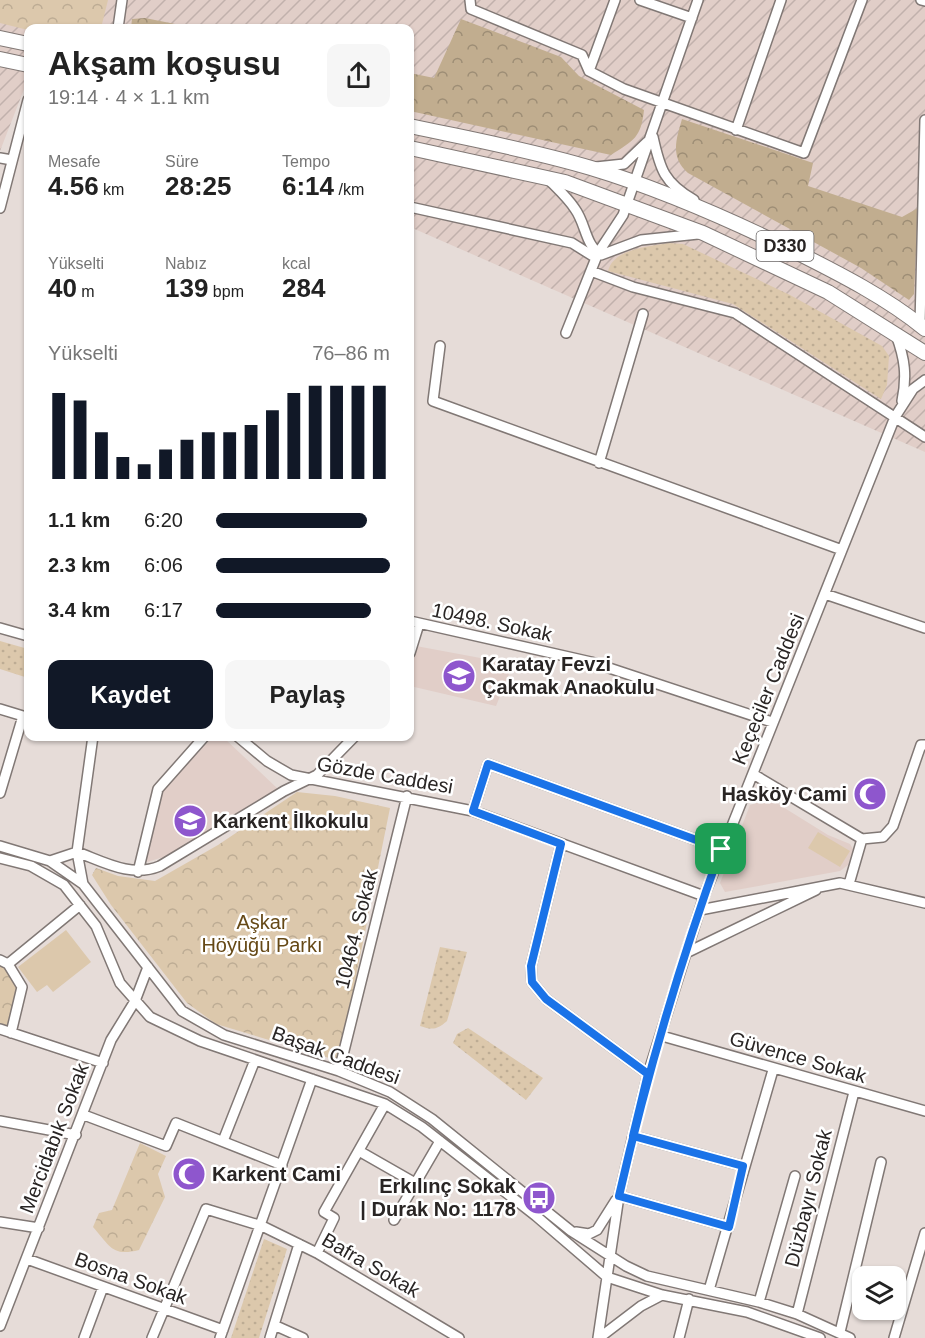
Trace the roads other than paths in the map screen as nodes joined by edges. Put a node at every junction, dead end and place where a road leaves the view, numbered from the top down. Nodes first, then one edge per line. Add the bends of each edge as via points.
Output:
1 (122, 0) edge
2 (470, 0) edge
3 (615, 0) edge
4 (640, 0) edge
5 (698, 0) edge
6 (781, 0) edge
7 (862, 0) edge
8 (692, 18) junction
9 (119, 24) edge
10 (0, 38) edge
11 (24, 43) edge
12 (0, 59) edge
13 (24, 64) edge
14 (589, 71) junction
15 (664, 104) junction
16 (24, 115) edge
17 (925, 120) edge
18 (414, 127) edge
19 (736, 130) junction
20 (653, 135) junction
21 (414, 149) edge
22 (0, 158) edge
23 (12, 160) junction
24 (591, 168) junction
25 (548, 178) junction
26 (635, 183) junction
27 (627, 203) junction
28 (0, 208) edge
29 (414, 208) edge
30 (755, 232) junction
31 (703, 233) junction
32 (597, 255) junction
33 (591, 271) junction
34 (643, 314) dead end
35 (923, 327) edge
36 (895, 332) junction
37 (566, 333) dead end
38 (440, 346) dead end
39 (925, 353) edge
40 (925, 380) edge
41 (901, 406) junction
42 (895, 417) junction
43 (925, 437) edge
44 (599, 463) junction
45 (842, 550) junction
46 (825, 594) junction
47 (414, 623) edge
48 (0, 628) edge
49 (925, 628) edge
50 (24, 635) edge
51 (0, 709) edge
52 (24, 716) edge
53 (772, 722) junction
54 (24, 723) edge
55 (925, 735) edge
56 (92, 741) edge
57 (201, 741) edge
58 (243, 741) edge
59 (350, 741) edge
60 (923, 745) edge
61 (753, 774) junction
62 (308, 780) junction
63 (0, 793) edge
64 (407, 796) junction
65 (473, 811) junction
66 (861, 839) junction
67 (561, 844) junction
68 (0, 846) edge
69 (721, 849) junction
70 (76, 852) junction
71 (0, 858) edge
72 (50, 861) junction
73 (138, 872) junction
74 (83, 884) junction
75 (849, 884) junction
76 (827, 885) junction
77 (704, 896) junction
78 (925, 903) edge
79 (80, 905) junction
80 (700, 910) junction
81 (686, 953) junction
82 (4, 962) edge
83 (148, 967) junction
84 (135, 1001) junction
85 (0, 1029) edge
86 (11, 1033) junction
87 (662, 1036) junction
88 (255, 1060) junction
89 (103, 1063) junction
90 (773, 1070) junction
91 (339, 1071) junction
92 (648, 1074) junction
93 (312, 1079) junction
94 (854, 1092) junction
95 (385, 1104) junction
96 (925, 1111) edge
97 (84, 1115) junction
98 (0, 1120) edge
99 (76, 1135) junction
100 (633, 1136) junction
101 (223, 1141) junction
102 (440, 1141) junction
103 (359, 1151) junction
104 (881, 1162) dead end
105 (282, 1165) junction
106 (743, 1166) junction
107 (795, 1176) dead end
108 (415, 1183) junction
109 (619, 1196) junction
110 (394, 1220) dead end
111 (0, 1222) edge
112 (262, 1226) junction
113 (729, 1227) junction
114 (39, 1228) junction
115 (571, 1231) junction
116 (925, 1233) edge
117 (299, 1244) junction
118 (317, 1253) junction
119 (609, 1258) junction
120 (27, 1259) junction
121 (607, 1277) junction
122 (103, 1287) junction
123 (709, 1290) junction
124 (662, 1295) junction
125 (689, 1299) junction
126 (759, 1302) junction
127 (163, 1309) junction
128 (797, 1314) junction
129 (274, 1325) junction
130 (0, 1326) edge
131 (840, 1332) junction
132 (222, 1334) edge
133 (84, 1338) edge
134 (152, 1338) edge
135 (270, 1338) edge
136 (303, 1338) edge
137 (459, 1338) edge
138 (599, 1338) edge
139 (680, 1338) edge
140 (820, 1338) edge
141 (850, 1338) edge
142 (894, 1338) edge

1 - 9 street
2 - 14 street via 471,9 582,55
3 - 14 street
4 - 8 street
5 - 8 street
6 - 19 street
7 - 19 street via 804,153
8 - 15 street
10 - 11 highway
12 - 13 highway
14 - 15 street
15 - 19 street
15 - 20 street
16 - 23 street
17 - 35 street
18 - 24 highway, D330
20 - 24 street via 624,164
20 - 26 street
20 - 30 street via 660,170 672,184
21 - 25 highway, D330
22 - 23 street
23 - 28 street
24 - 26 highway, D330
25 - 27 highway, D330
25 - 32 street via 576,210
26 - 27 street
26 - 30 highway, D330
27 - 31 highway, D330
27 - 32 street
29 - 32 street via 572,243
30 - 35 highway, D330 via 826,267
31 - 32 street via 641,240
31 - 36 highway, D330 via 828,291
32 - 33 street
33 - 37 street
33 - 42 street via 633,287 735,313
34 - 44 street
36 - 39 highway, D330
36 - 41 street via 905,360
38 - 44 street via 433,402
40 - 41 street
41 - 42 street, Keçeciler Caddesi
42 - 43 street
42 - 45 street, Keçeciler Caddesi
44 - 45 street
45 - 46 street, Keçeciler Caddesi
46 - 49 street
46 - 53 street, Keçeciler Caddesi
47 - 53 street, 10498. Sokak via 591,662
48 - 50 street
51 - 52 street
53 - 61 street, Keçeciler Caddesi
54 - 63 street
55 - 60 street
56 - 70 street
57 - 73 street via 158,789
58 - 62 street, Gözde Caddesi via 278,769
59 - 62 street via 325,769
60 - 66 street via 893,826 883,837
61 - 66 street
61 - 69 street, Keçeciler Caddesi
62 - 64 street, Gözde Caddesi
62 - 73 street via 284,790 169,862
64 - 65 street, Gözde Caddesi
64 - 91 street, 10464. Sokak
65 - 67 street, Gözde Caddesi
65 - 69 street via 488,764
66 - 75 street
67 - 77 street, Gözde Caddesi
67 - 92 street via 531,966 532,982 546,999
68 - 72 street, Başak Caddesi
69 - 77 street, Keçeciler Caddesi
70 - 72 street
70 - 73 street
70 - 74 street
71 - 79 street, Başak Caddesi via 31,866 64,885
72 - 74 street, Başak Caddesi
74 - 83 street, Başak Caddesi
75 - 76 street
75 - 78 street
76 - 80 street
76 - 81 street
77 - 80 street, Keçeciler Caddesi
79 - 82 street
79 - 84 street, Başak Caddesi via 96,926 120,983
80 - 81 street, Keçeciler Caddesi
81 - 87 street, Keçeciler Caddesi
82 - 86 street via 22,987
83 - 84 street, Mercidabık Sokak
83 - 91 street, Başak Caddesi via 182,1011 224,1035
84 - 88 street, Başak Caddesi via 150,1017 200,1041
84 - 89 street, Mercidabık Sokak via 111,1040
85 - 86 street
86 - 89 street
87 - 90 street, Güvence Sokak
87 - 92 street, Keçeciler Caddesi
88 - 93 street, Başak Caddesi
88 - 101 street
89 - 97 street, Mercidabık Sokak
90 - 94 street, Güvence Sokak
90 - 106 street
91 - 115 street, Başak Caddesi via 390,1092 432,1119
92 - 100 street, Keçeciler Caddesi
93 - 95 street, Başak Caddesi
93 - 105 street
94 - 96 street, Güvence Sokak
94 - 128 street, Düzbayır Sokak
95 - 102 street, Başak Caddesi
95 - 103 street
97 - 99 street, Mercidabık Sokak
97 - 101 street via 166,1146 176,1123
98 - 99 street
99 - 114 street, Mercidabık Sokak
100 - 106 street
100 - 109 street, Keçeciler Caddesi
101 - 105 street
102 - 108 street
102 - 121 street, Başak Caddesi
103 - 108 street
103 - 118 street via 324,1212 334,1218
104 - 131 street
105 - 112 street
106 - 113 street
107 - 126 street
108 - 110 street
109 - 113 street
109 - 115 street via 597,1230 589,1234
109 - 119 street, Keçeciler Caddesi
111 - 114 street
112 - 117 street, Bafra Sokak
112 - 127 street, Bafra Sokak via 206,1209
112 - 132 street
113 - 123 street
114 - 120 street, Mercidabık Sokak
115 - 119 street, Başak Caddesi
116 - 142 street
117 - 118 street, Bafra Sokak
117 - 129 street
118 - 137 street, Bafra Sokak
119 - 121 street
119 - 123 street, Başak Caddesi via 647,1276
120 - 122 street, Bosna Sokak
120 - 130 street, Mercidabık Sokak
121 - 124 street, Başak Caddesi
121 - 138 street
122 - 127 street, Bosna Sokak
122 - 133 street
123 - 126 street, Başak Caddesi
124 - 125 street, Başak Caddesi
124 - 138 street
125 - 139 street
125 - 140 street, Başak Caddesi via 747,1312
126 - 128 street, Başak Caddesi
127 - 132 street, Bosna Sokak
127 - 134 street
128 - 131 street, Başak Caddesi
129 - 135 street
129 - 136 street
131 - 141 street, Başak Caddesi

